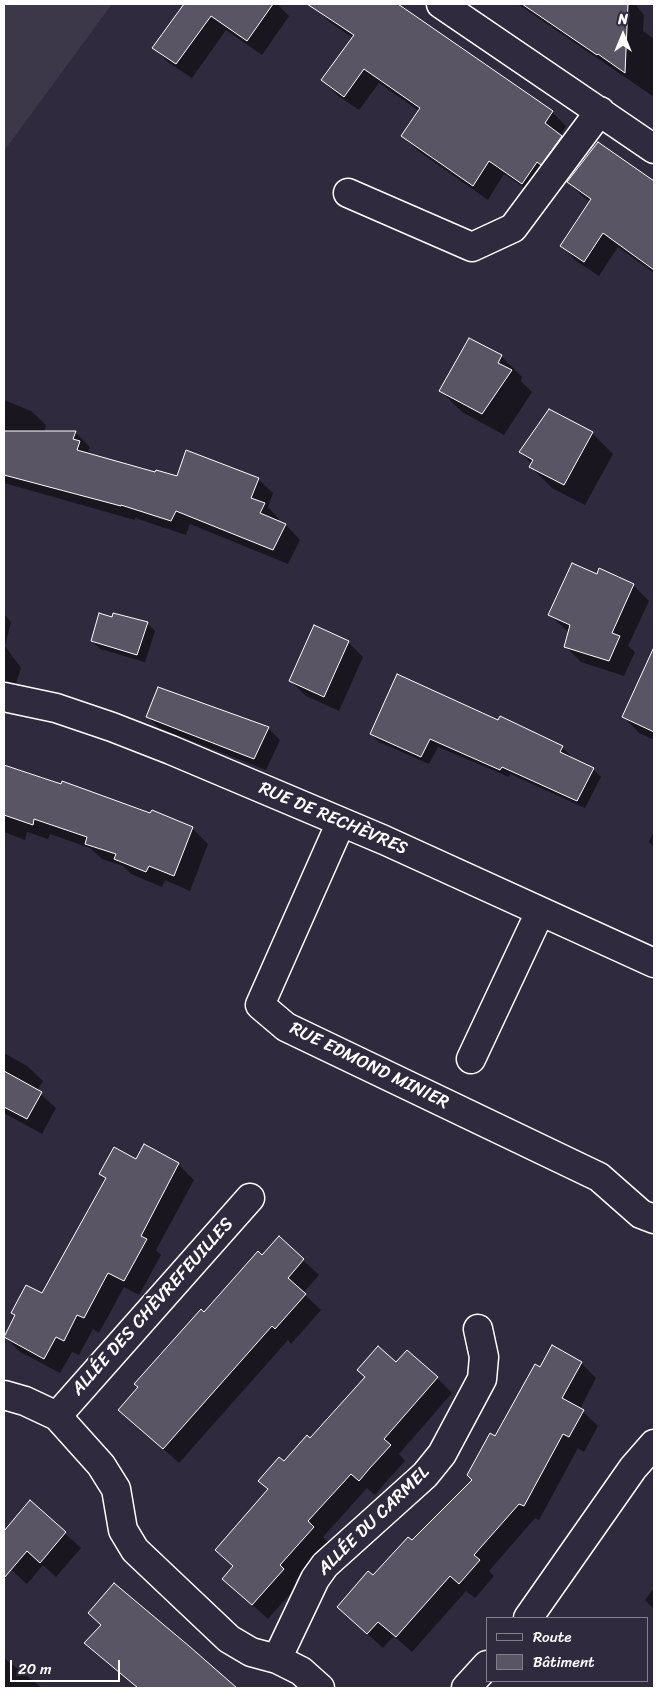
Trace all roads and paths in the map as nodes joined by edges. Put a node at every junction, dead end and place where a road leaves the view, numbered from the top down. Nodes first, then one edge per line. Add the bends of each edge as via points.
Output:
1 (442, 4) edge
2 (600, 112) junction
3 (654, 149) edge
4 (348, 193) dead end
5 (4, 697) edge
6 (341, 822) junction
7 (540, 912) junction
8 (654, 963) edge
9 (471, 1059) dead end
10 (250, 1198) dead end
11 (654, 1219) edge
12 (478, 1329) dead end
13 (4, 1395) edge
14 (57, 1416) junction
15 (654, 1444) edge
16 (529, 1617) edge
17 (277, 1659) junction
18 (486, 1666) edge
19 (320, 1688) edge
20 (466, 1688) edge

1 - 2 street
2 - 3 street
2 - 4 street via 513,228 472,247
5 - 6 street, RUE DE RECHÈVRES via 56,708 112,726
6 - 7 street, RUE DE RECHÈVRES
6 - 11 street, RUE EDMOND MINIER via 260,1005 286,1027 599,1177 641,1214
7 - 8 street, RUE DE RECHÈVRES
7 - 9 street
10 - 14 street, ALLÉE DES CHÈVREFEUILLES
12 - 17 street, ALLÉE DU CARMEL via 484,1357 482,1379 442,1454 425,1475 325,1564
13 - 14 street
14 - 17 street via 101,1465 116,1489 124,1530 135,1550 229,1639 251,1652
15 - 16 street via 633,1468
17 - 19 street via 301,1670
18 - 20 street

